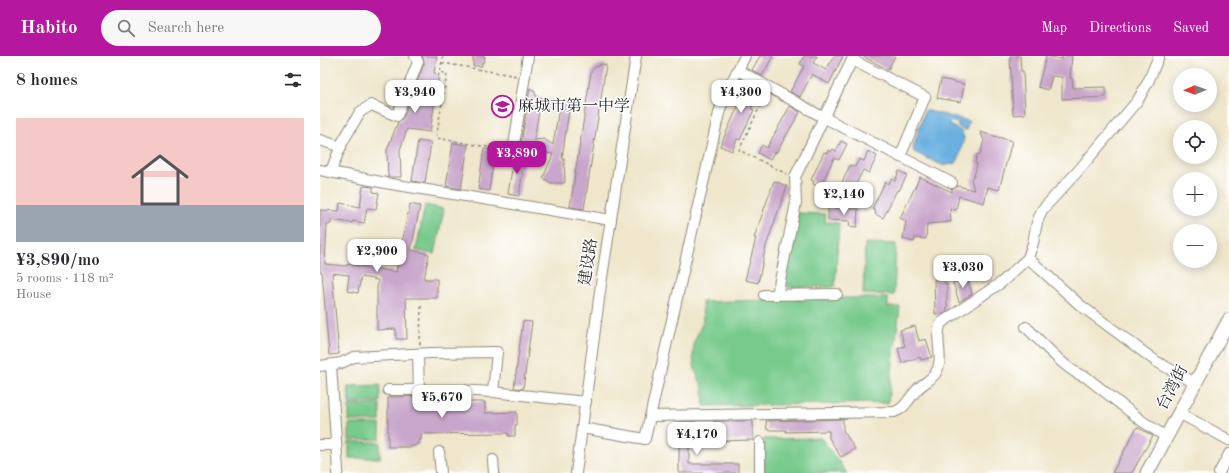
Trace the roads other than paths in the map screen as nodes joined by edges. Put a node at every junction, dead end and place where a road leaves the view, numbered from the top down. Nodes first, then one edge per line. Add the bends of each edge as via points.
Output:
1 (415, 56) edge
2 (528, 56) edge
3 (636, 56) edge
4 (745, 56) edge
5 (1159, 56) edge
6 (853, 58) edge
7 (738, 70) junction
8 (824, 117) junction
9 (320, 140) edge
10 (341, 147) junction
11 (513, 151) road end
12 (900, 157) junction
13 (320, 170) edge
14 (331, 171) junction
15 (952, 184) dead end
16 (611, 220) junction
17 (1028, 258) junction
18 (837, 294) dead end
19 (764, 295) dead end
20 (777, 295) junction
21 (1229, 320) edge
22 (1026, 327) dead end
23 (1225, 335) edge
24 (418, 355) junction
25 (331, 364) junction
26 (320, 366) edge
27 (1195, 383) junction
28 (388, 390) dead end
29 (419, 390) junction
30 (493, 392) junction
31 (586, 402) junction
32 (1179, 413) junction
33 (650, 416) junction
34 (582, 428) junction
35 (1166, 437) junction
36 (1229, 440) edge
37 (760, 442) dead end
38 (320, 445) edge
39 (336, 445) junction
40 (439, 452) dead end
41 (1229, 454) edge
42 (493, 460) dead end
43 (337, 473) edge
44 (441, 473) edge
45 (494, 473) edge
46 (576, 473) edge
47 (760, 473) edge
48 (1147, 473) edge
49 (1219, 473) edge

1 - 10 street via 418,62 396,116 371,105 360,112
2 - 11 street
3 - 16 street, 建设路
4 - 7 street
5 - 17 street via 1138,100 1042,210
6 - 8 street
6 - 12 street via 925,97
7 - 8 street
7 - 33 street via 726,93 715,128
8 - 12 street
8 - 20 street via 795,177 796,204
9 - 10 street
10 - 14 street
12 - 15 street
13 - 14 street
14 - 16 street via 391,184
16 - 31 street, 建设路
17 - 27 street via 1080,306 1157,362
17 - 33 street via 1002,282 941,323 938,331 938,368 931,379 898,411
18 - 20 street
19 - 20 street
21 - 23 main road, 台湾街
22 - 35 street via 1079,376 1086,377
23 - 27 main road, 台湾街
24 - 25 street via 354,357
24 - 29 street
24 - 30 street via 497,352
25 - 26 street
25 - 39 street
27 - 32 main road, 台湾街
28 - 29 street
29 - 30 street
30 - 31 street
31 - 34 street, 建设路
32 - 35 main road, 台湾街
32 - 36 street
33 - 34 street via 645,439
34 - 46 street, 建设路
35 - 48 main road, 台湾街
37 - 47 street
38 - 39 street
39 - 43 street
40 - 44 street
41 - 49 street
42 - 45 street

